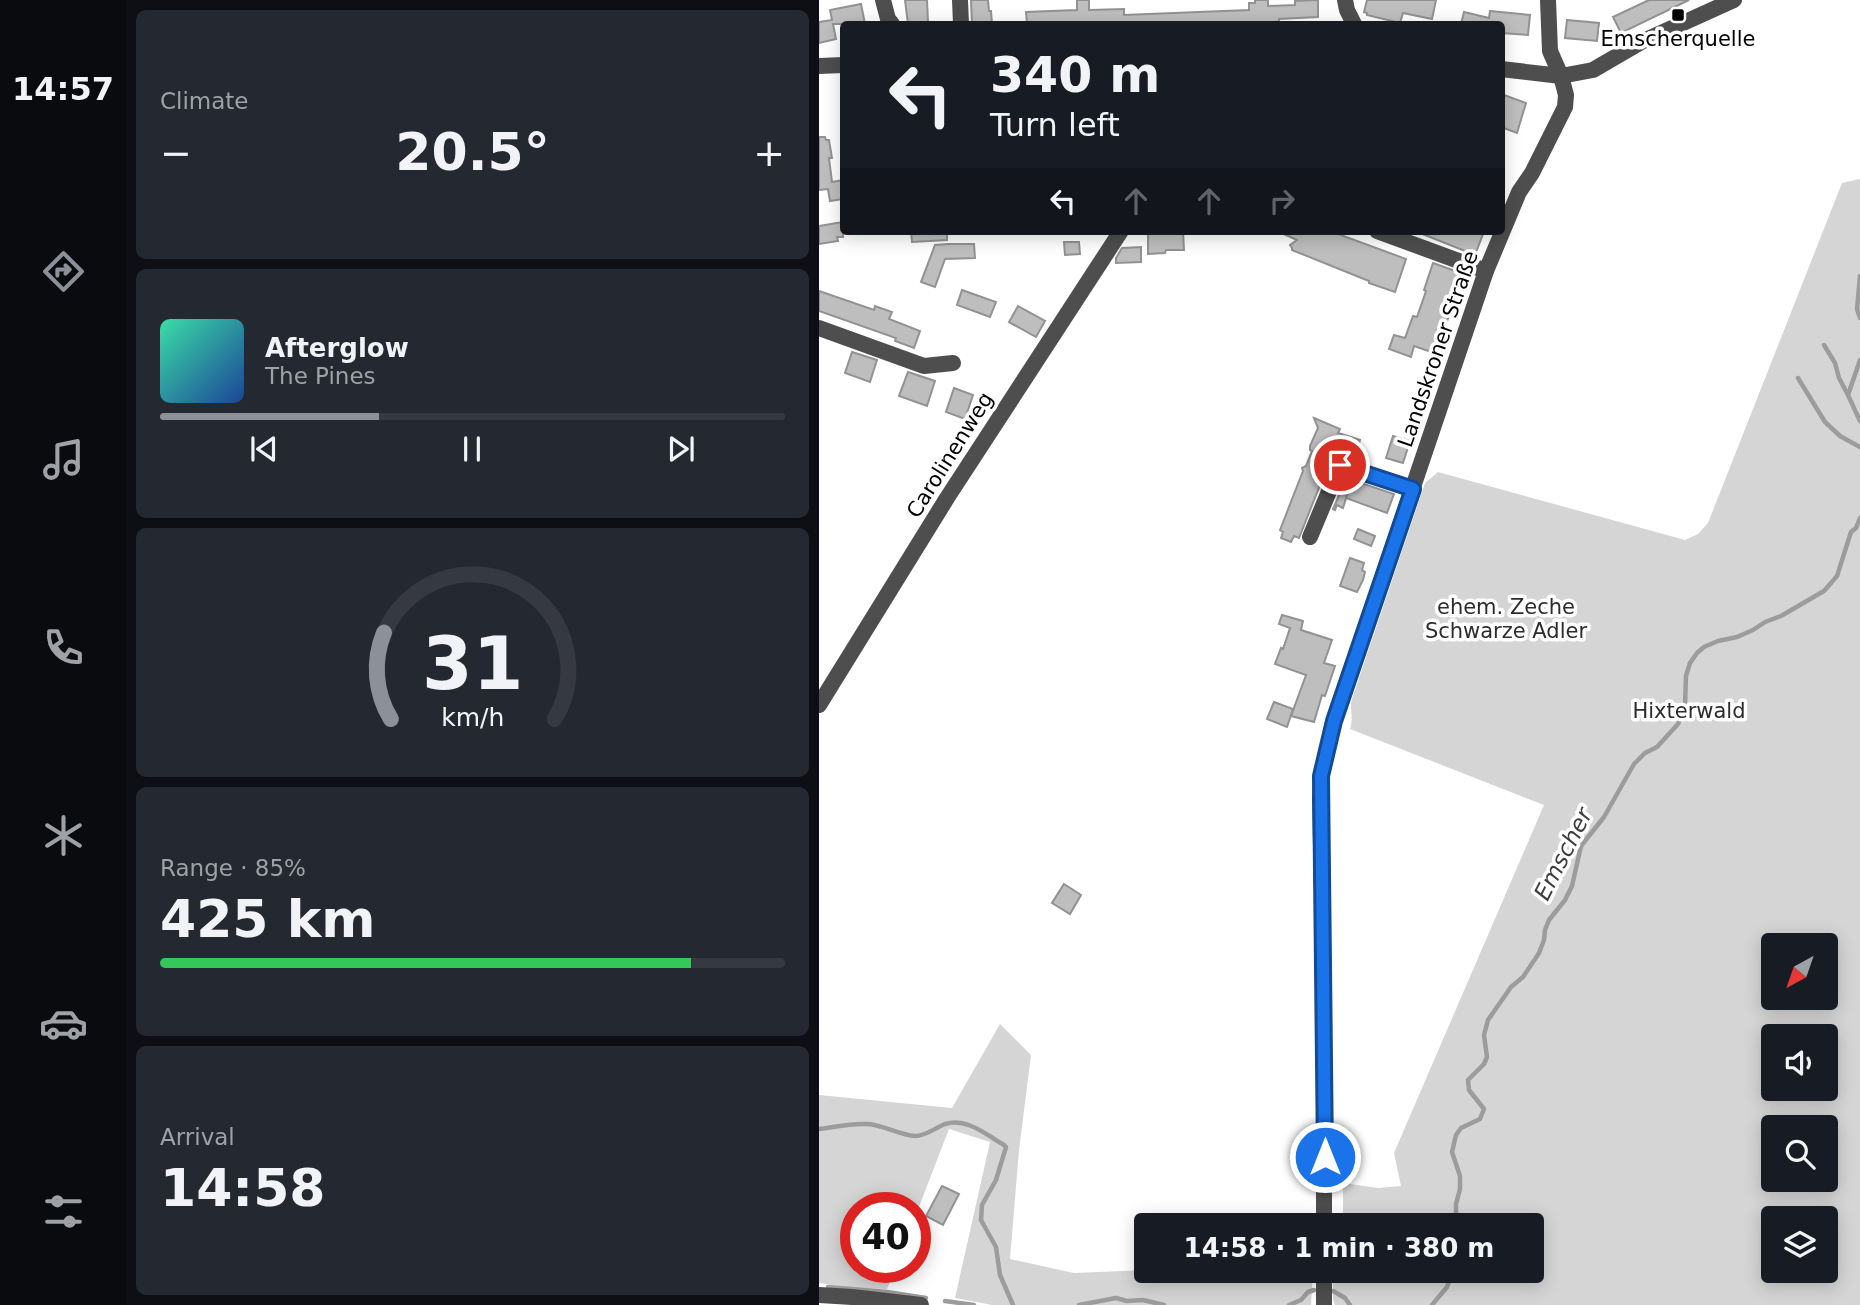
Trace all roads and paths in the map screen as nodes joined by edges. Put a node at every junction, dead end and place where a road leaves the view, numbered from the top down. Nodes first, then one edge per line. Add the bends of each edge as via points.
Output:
1 (883, 0) edge
2 (960, 0) edge
3 (1345, 0) edge
4 (1548, 0) edge
5 (1734, 0) edge
6 (1710, 5) edge
7 (890, 21) edge
8 (961, 21) edge
9 (1352, 21) edge
10 (840, 65) edge
11 (819, 66) edge
12 (1505, 69) edge
13 (1561, 76) junction
14 (1505, 224) edge
15 (1118, 235) edge
16 (1388, 235) edge
17 (1501, 235) edge
18 (1486, 271) junction
19 (819, 328) edge
20 (953, 363) dead end
21 (1413, 489) junction
22 (1310, 537) dead end
23 (819, 705) edge
24 (1324, 1213) edge
25 (1324, 1283) edge
26 (819, 1296) edge
27 (921, 1305) edge
28 (1324, 1305) edge

1 - 7 street
2 - 8 street
3 - 9 street
4 - 13 street, Landskroner Straße via 1550,51
5 - 6 street
6 - 13 street via 1593,70
10 - 11 street
12 - 13 street
13 - 14 street, Landskroner Straße via 1566,95 1560,121 1518,192
15 - 23 street, Carolinenweg
16 - 18 street
17 - 18 street, Landskroner Straße
18 - 21 street, Landskroner Straße
19 - 20 street via 924,366
21 - 22 street via 1340,465
21 - 24 street, Landskroner Straße via 1334,721 1321,776
25 - 28 street
26 - 27 street

